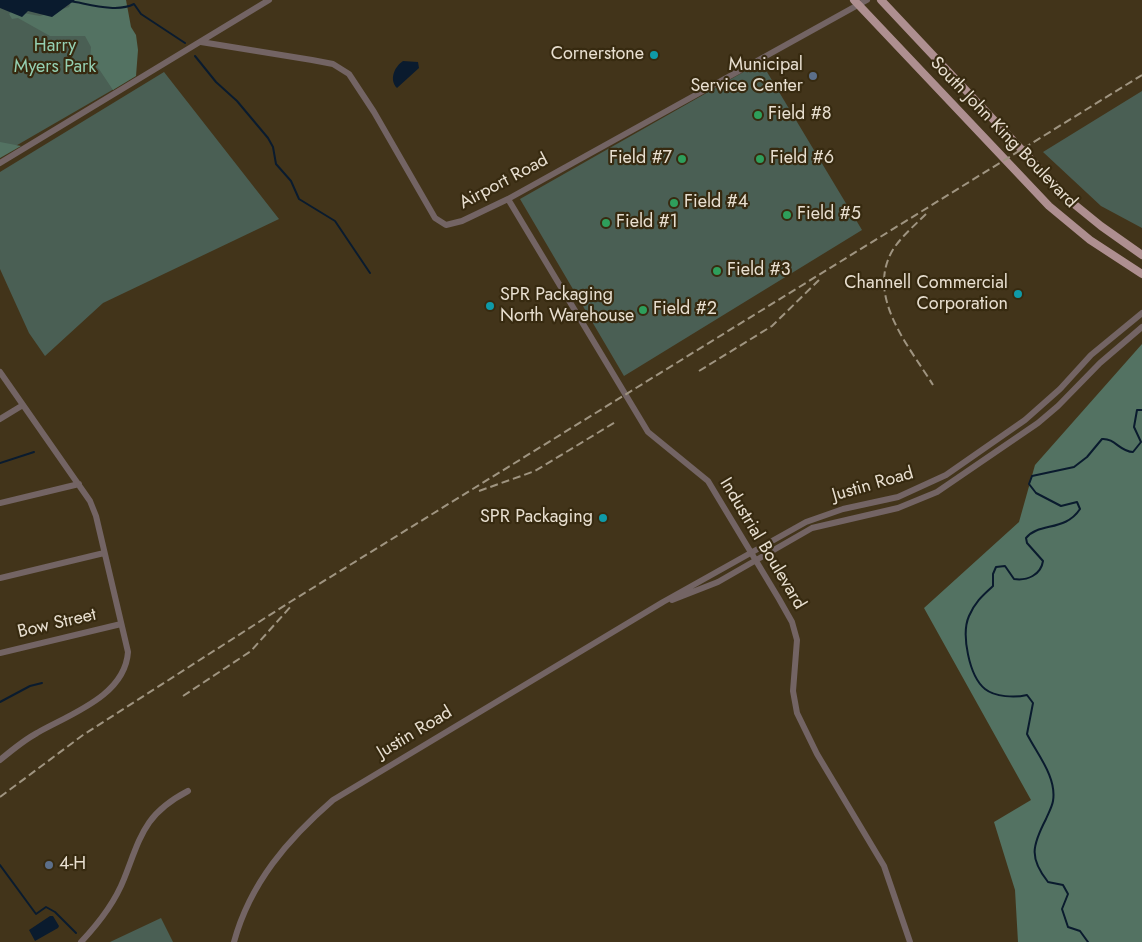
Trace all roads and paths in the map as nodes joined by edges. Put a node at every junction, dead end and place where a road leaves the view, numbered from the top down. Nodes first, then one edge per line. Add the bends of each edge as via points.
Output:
1 (269, 0) edge
2 (867, 0) edge
3 (881, 0) edge
4 (856, 2) edge
5 (201, 42) junction
6 (0, 163) edge
7 (508, 198) junction
8 (1142, 255) edge
9 (1142, 274) edge
10 (1142, 313) edge
11 (1142, 327) edge
12 (0, 372) edge
13 (23, 405) junction
14 (0, 419) edge
15 (79, 484) junction
16 (0, 503) edge
17 (843, 509) junction
18 (845, 519) junction
19 (750, 552) junction
20 (104, 553) junction
21 (755, 560) junction
22 (0, 578) edge
23 (664, 602) junction
24 (121, 624) junction
25 (0, 653) edge
26 (0, 760) edge
27 (188, 791) dead end
28 (81, 942) edge
29 (234, 942) edge
30 (910, 942) edge

1 - 5 street
2 - 4 street, Airport Road
3 - 8 main road, South John King Boulevard via 1069,200
4 - 7 street, Airport Road
4 - 9 main road, South John King Boulevard via 1049,206 1090,240
5 - 6 street
5 - 7 street, Airport Road via 333,64 349,74 435,218 446,225 462,221
7 - 19 street, Industrial Boulevard via 648,432 708,481
10 - 17 street, Justin Road via 1091,355 1025,420 946,474 898,497
11 - 18 street, Justin Road via 1038,423 951,483 898,508
12 - 13 street
13 - 14 street
13 - 15 street
15 - 16 street
15 - 20 street via 96,516
17 - 18 street
17 - 19 street, Justin Road via 806,522
18 - 21 street, Justin Road via 812,528
19 - 21 street, Industrial Boulevard
19 - 23 street, Justin Road
20 - 22 street
20 - 24 street
21 - 23 street, Justin Road via 718,582
21 - 30 street, Industrial Boulevard via 792,622 797,640 793,691 800,721 884,866
23 - 29 street, Justin Road via 334,800 299,830 258,883
24 - 25 street, Bow Street
24 - 26 street via 128,652 127,664 111,688 73,714 36,733
27 - 28 street via 165,805 142,831 124,880 107,910

